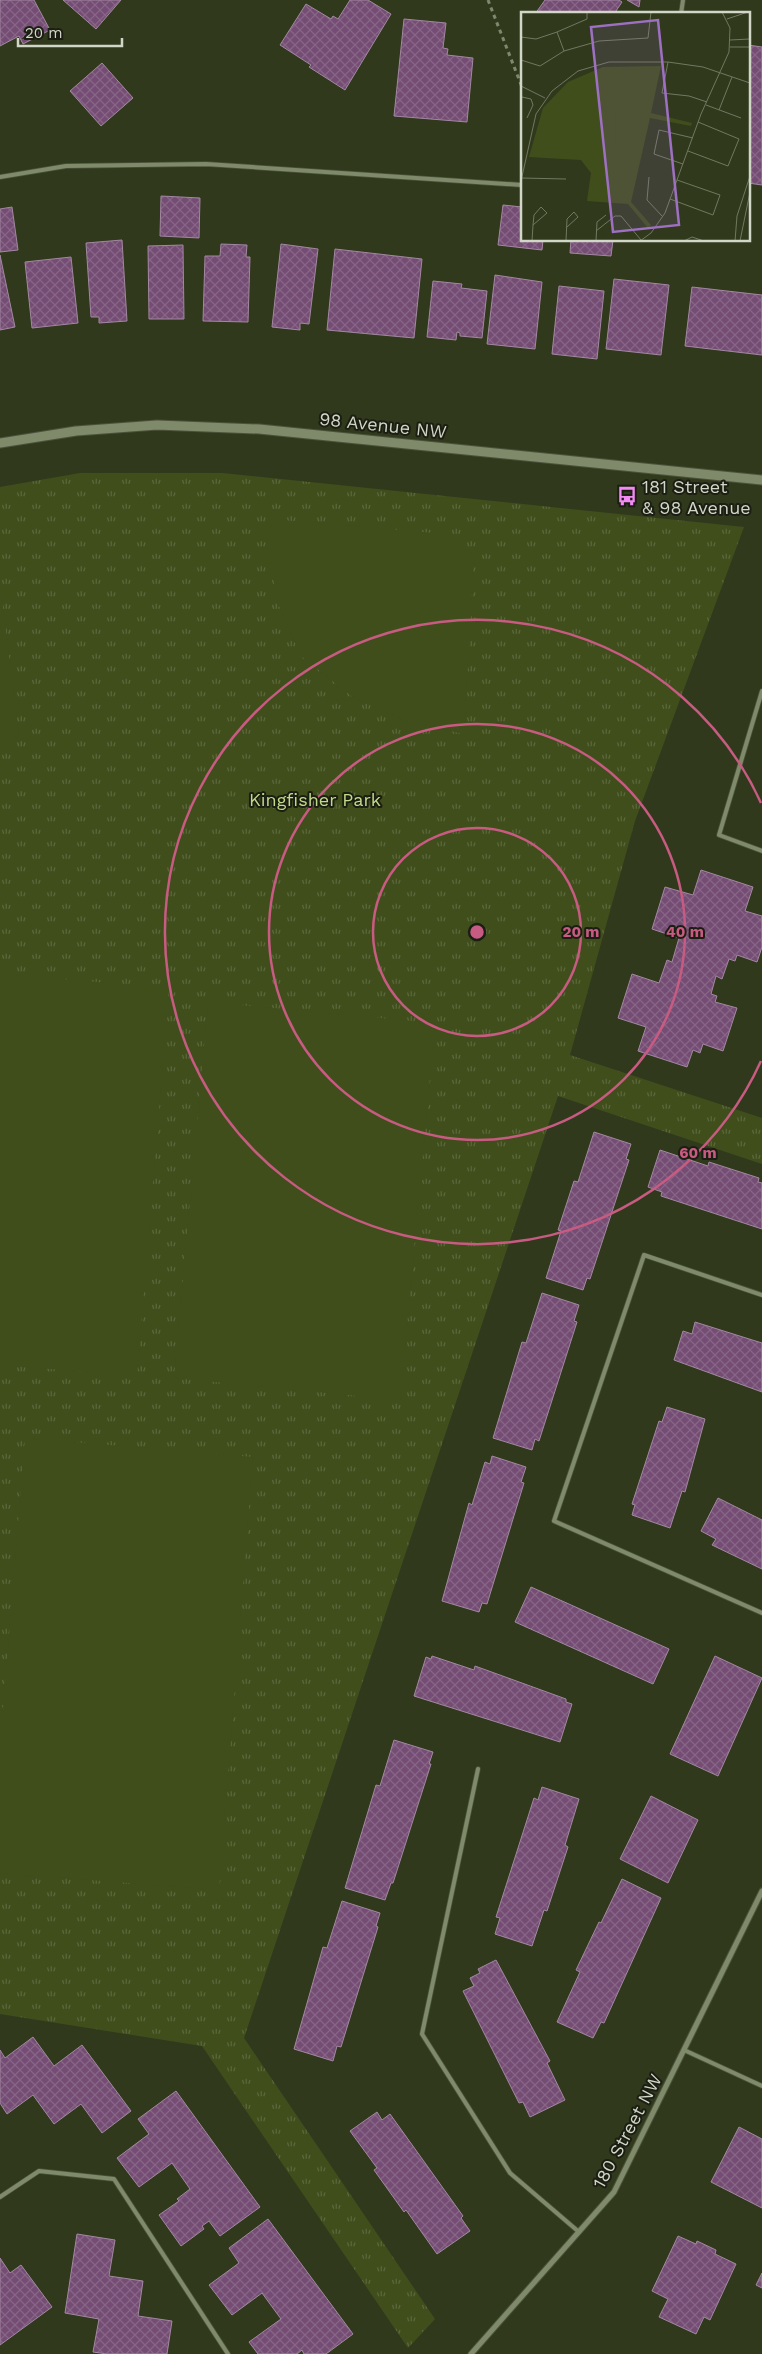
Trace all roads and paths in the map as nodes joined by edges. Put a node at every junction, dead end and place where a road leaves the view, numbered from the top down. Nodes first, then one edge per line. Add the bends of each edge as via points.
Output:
1 (488, 0) edge
2 (521, 84) edge
3 (0, 176) edge
4 (521, 185) edge
5 (0, 443) edge
6 (762, 480) edge
7 (762, 691) edge
8 (762, 851) edge
9 (762, 1295) edge
10 (762, 1613) edge
11 (478, 1769) dead end
12 (762, 1891) edge
13 (684, 2050) junction
14 (762, 2086) edge
15 (0, 2197) edge
16 (579, 2232) junction
17 (228, 2354) edge
18 (471, 2354) edge

1 - 2 path
3 - 4 lane via 66,166 206,164
5 - 6 street, 98 Avenue NW via 76,431 158,425 259,428
7 - 8 lane via 719,835
9 - 10 lane via 644,1256 554,1521
11 - 16 lane via 422,2034 510,2173
12 - 13 street, 180 Street NW
13 - 14 lane
13 - 16 street, 180 Street NW via 614,2192
15 - 17 lane via 39,2171 114,2179
16 - 18 street, 180 Street NW

